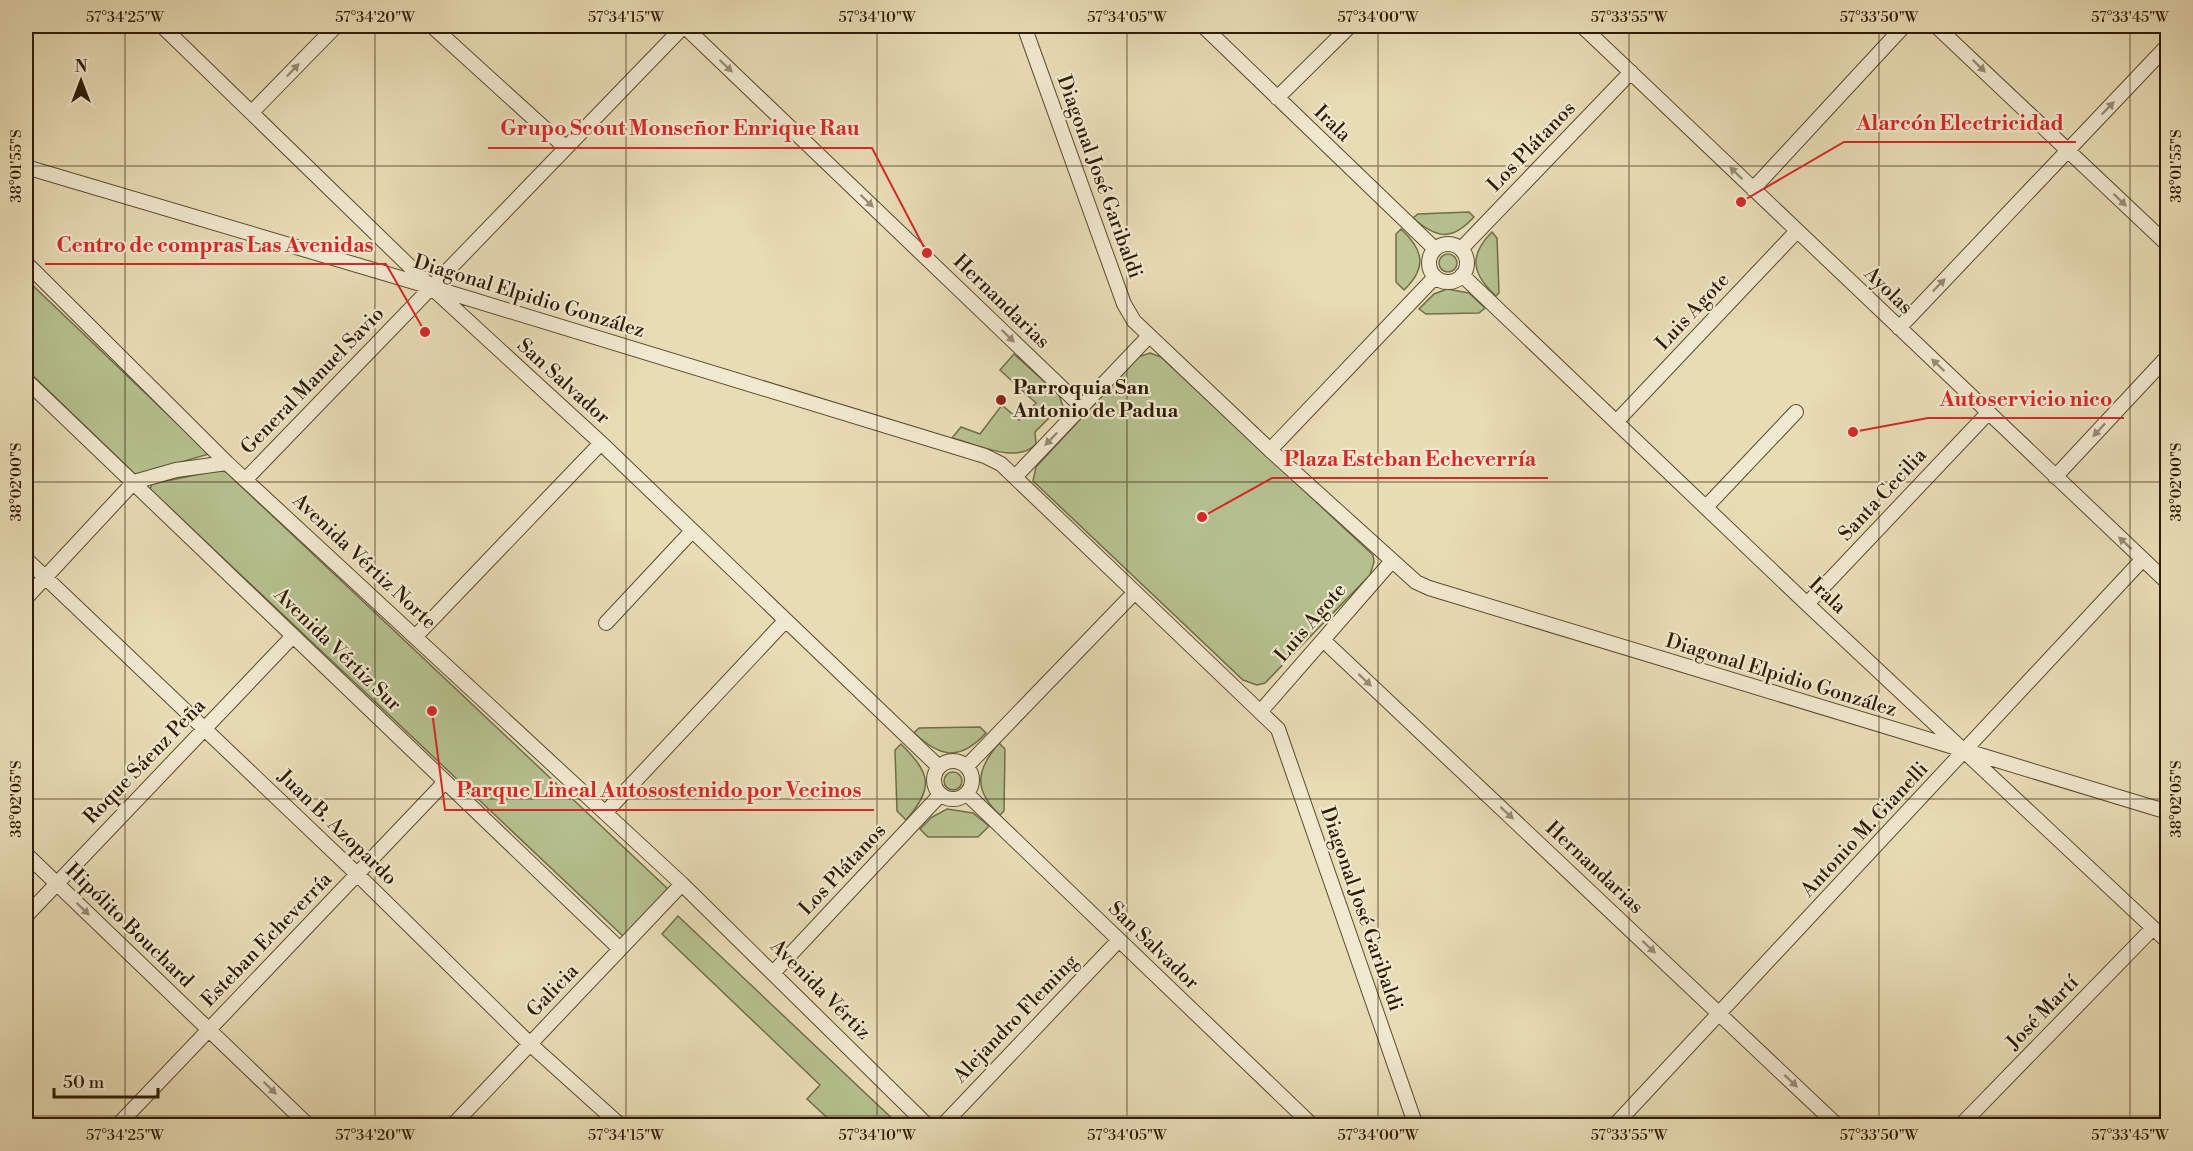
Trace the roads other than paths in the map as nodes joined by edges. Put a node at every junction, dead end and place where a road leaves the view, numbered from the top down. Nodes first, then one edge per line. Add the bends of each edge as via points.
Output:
1 (162, 26) edge
2 (336, 26) edge
3 (432, 26) edge
4 (684, 26) edge
5 (1024, 26) edge
6 (1203, 26) edge
7 (1350, 26) edge
8 (1582, 26) edge
9 (1904, 26) edge
10 (1936, 26) edge
11 (2168, 45) edge
12 (1631, 72) junction
13 (1277, 98) junction
14 (252, 112) junction
15 (565, 147) junction
16 (2067, 150) junction
17 (26, 167) edge
18 (1753, 189) junction
19 (1797, 231) junction
20 (2168, 245) edge
21 (1435, 249) junction
22 (1461, 249) junction
23 (26, 263) edge
24 (1462, 275) junction
25 (1435, 277) junction
26 (430, 287) junction
27 (1899, 328) junction
28 (1149, 336) junction
29 (2168, 356) edge
30 (26, 380) edge
31 (1082, 407) junction
32 (1796, 412) dead end
33 (1988, 413) junction
34 (1617, 421) junction
35 (602, 443) junction
36 (1270, 450) junction
37 (227, 463) junction
38 (1015, 477) junction
39 (2055, 477) junction
40 (246, 479) junction
41 (134, 482) junction
42 (1706, 507) junction
43 (692, 531) junction
44 (26, 559) edge
45 (2142, 560) junction
46 (1391, 562) junction
47 (45, 578) junction
48 (2168, 583) edge
49 (1134, 593) junction
50 (26, 598) edge
51 (1807, 604) junction
52 (785, 621) junction
53 (606, 623) dead end
54 (293, 636) junction
55 (416, 636) junction
56 (1323, 640) junction
57 (1261, 711) junction
58 (205, 728) junction
59 (1964, 752) junction
60 (967, 766) junction
61 (939, 767) junction
62 (445, 782) junction
63 (967, 794) junction
64 (940, 795) junction
65 (2168, 812) edge
66 (605, 813) junction
67 (26, 854) edge
68 (357, 873) junction
69 (56, 884) junction
70 (682, 884) junction
71 (26, 916) edge
72 (2153, 928) junction
73 (1119, 940) junction
74 (2168, 942) edge
75 (620, 950) junction
76 (774, 972) junction
77 (1720, 1013) junction
78 (209, 1030) junction
79 (530, 1044) junction
80 (1306, 1123) edge
81 (117, 1125) edge
82 (309, 1125) edge
83 (452, 1125) edge
84 (621, 1125) edge
85 (928, 1125) edge
86 (942, 1125) edge
87 (1416, 1125) edge
88 (1614, 1125) edge
89 (1838, 1125) edge
90 (1960, 1125) edge

1 - 14 street, San Salvador
14 -> 2 street
3 - 15 street
4 - 15 street, General Manuel Savio
4 -> 31 street, Hernandarias
5 - 28 street, Diagonal José Garibaldi via 1124,304
6 - 13 street, Irala
7 - 13 street
8 - 12 street, Ayolas
9 - 18 street
10 -> 16 street
16 -> 11 street
18 -> 12 street, Ayolas
12 - 22 street, Los Plátanos
13 - 21 street, Irala
14 - 26 street, San Salvador
15 - 26 street, General Manuel Savio
16 -> 20 street
27 -> 16 street
17 - 26 street, Diagonal Elpidio González
18 - 19 street, Ayolas
19 - 27 street, Ayolas
19 - 34 street, Luis Agote
21 - 22 street via 1447,244
21 - 25 street via 1429,265
22 - 24 street via 1467,261
23 - 37 street, Avenida Vértiz Norte
24 - 25 street via 1448,281
24 - 34 street, Irala
25 - 36 street
26 - 35 street, San Salvador
26 - 38 street, Diagonal Elpidio González via 985,456
26 - 40 street, General Manuel Savio
33 -> 27 street, Ayolas
28 - 31 street
28 - 36 street
29 -> 39 street
30 - 41 street, Avenida Vértiz Sur
31 -> 38 street
32 - 42 street
33 - 39 street, Ayolas
33 - 51 street, Santa Cecilia
34 - 42 street, Irala
35 - 43 street, San Salvador
35 - 55 street
36 - 46 street
37 - 40 street, Avenida Vértiz Norte
37 - 41 street, General Manuel Savio via 176,470
38 - 49 street
45 -> 39 street, Ayolas
40 - 55 street, Avenida Vértiz Norte
41 - 47 street
41 - 54 street, Avenida Vértiz Sur
42 - 51 street, Irala
43 - 52 street, San Salvador
43 - 53 street
44 - 47 street, Juan B. Azopardo
45 - 48 street, Ayolas
45 - 59 street, Antonio M. Gianelli
46 - 56 street, Luis Agote
46 - 59 street, Diagonal Elpidio González via 1429,588
47 - 50 street
47 - 58 street, Juan B. Azopardo
49 - 57 street
49 - 60 street
51 - 59 street, Irala
52 - 61 street, San Salvador
52 - 66 street
54 - 58 street, Roque Sáenz Peña
54 - 62 street, Avenida Vértiz Sur
55 - 66 street, Avenida Vértiz Norte
56 - 57 street, Luis Agote
56 -> 77 street, Hernandarias
57 - 87 street, Diagonal José Garibaldi via 1281,736
58 - 68 street, Juan B. Azopardo
58 - 69 street, Roque Sáenz Peña
59 - 65 street, Diagonal Elpidio González
59 - 72 street, Irala
59 - 77 street, Antonio M. Gianelli
60 - 61 street via 953,761
60 - 63 street via 972,778
61 - 64 street via 934,781
62 - 68 street, Esteban Echeverría
62 - 75 street, Avenida Vértiz Sur
63 - 64 street via 954,800
63 - 73 street, San Salvador
64 - 76 street, Los Plátanos
66 - 70 street, Avenida Vértiz Norte
67 - 69 street, Hipólito Bouchard
68 - 78 street, Esteban Echeverría
68 - 79 street, Juan B. Azopardo
69 - 71 street, Roque Sáenz Peña
69 -> 78 street, Hipólito Bouchard
70 - 75 street, Galicia
70 - 76 street, Avenida Vértiz
72 - 74 street, Irala
72 - 90 street, José Martí
73 - 80 street, San Salvador
73 - 86 street, Alejandro Fleming
75 - 79 street, Galicia
76 - 85 street, Avenida Vértiz
77 - 88 street, Antonio M. Gianelli
77 -> 89 street, Hernandarias
78 - 81 street, Esteban Echeverría
78 -> 82 street, Hipólito Bouchard
79 - 83 street, Galicia
79 - 84 street, Juan B. Azopardo

